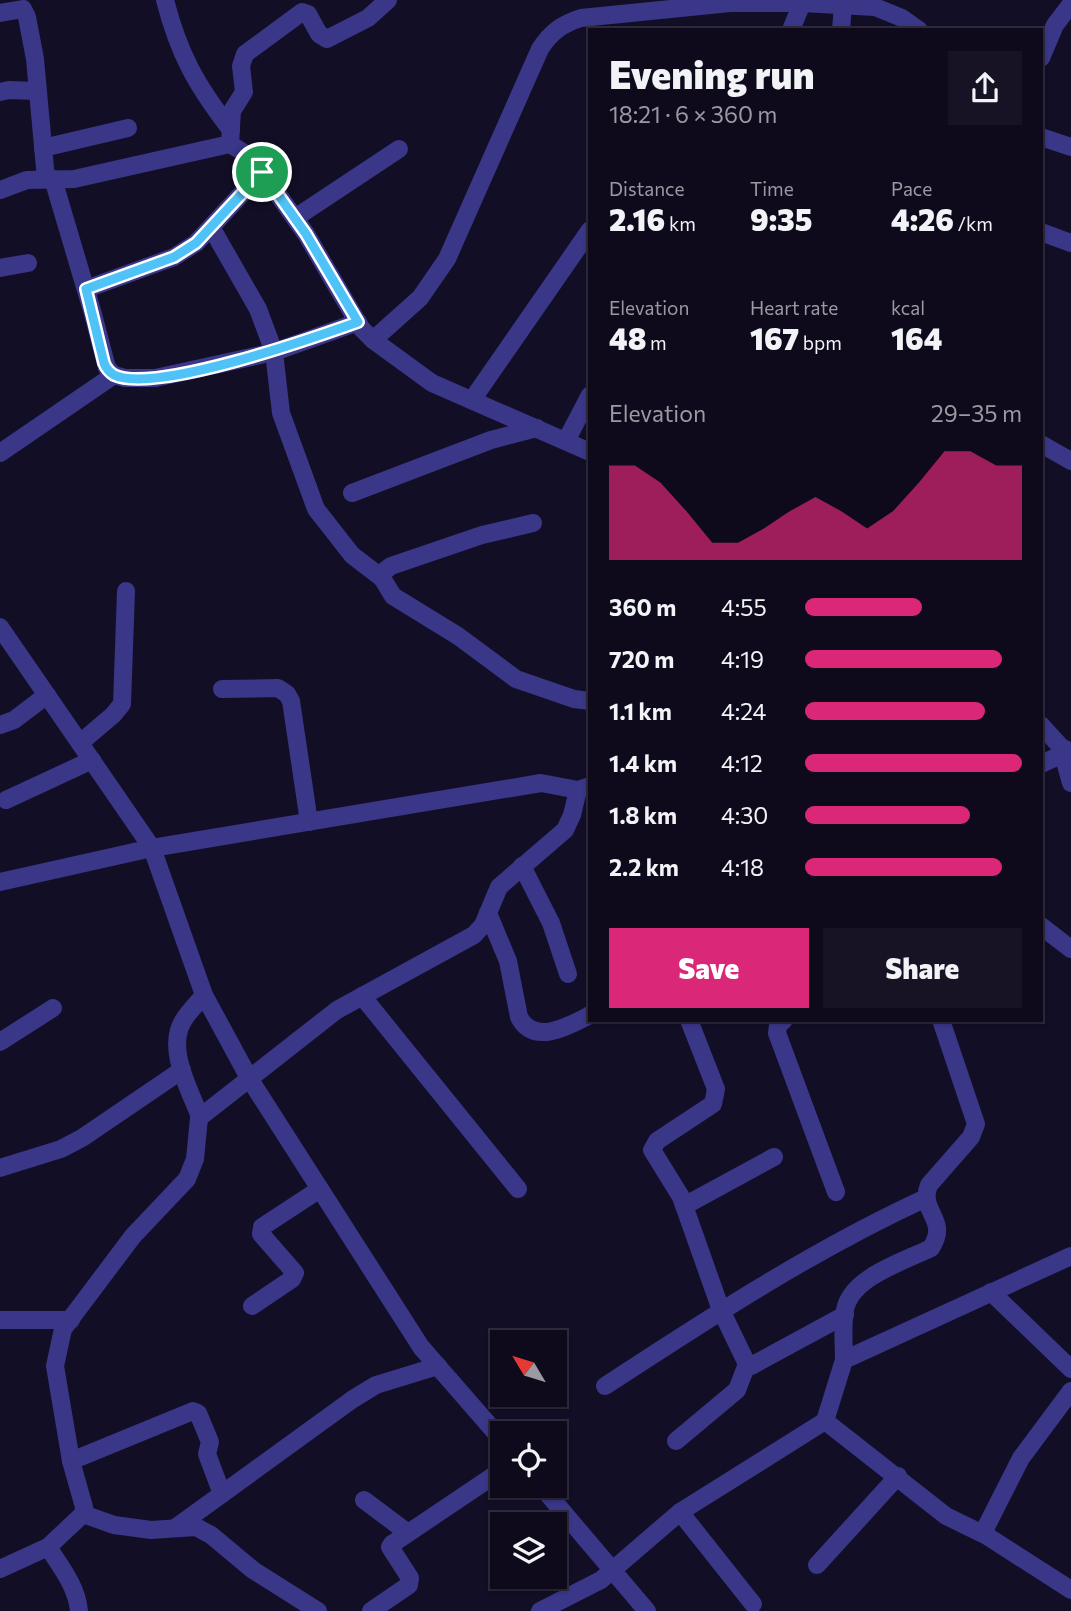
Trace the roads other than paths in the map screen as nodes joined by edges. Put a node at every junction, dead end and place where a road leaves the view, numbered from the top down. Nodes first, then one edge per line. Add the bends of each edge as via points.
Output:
1 (165, 0) edge
2 (388, 0) edge
3 (802, 3) junction
4 (1071, 4) edge
5 (844, 5) junction
6 (0, 13) edge
7 (792, 28) edge
8 (841, 28) edge
9 (916, 28) edge
10 (1043, 53) edge
11 (36, 91) junction
12 (0, 92) edge
13 (128, 128) dead end
14 (230, 137) junction
15 (1043, 138) edge
16 (1071, 147) edge
17 (43, 148) junction
18 (399, 149) dead end
19 (262, 172) junction
20 (50, 179) junction
21 (0, 190) edge
22 (295, 218) junction
23 (211, 227) junction
24 (588, 233) edge
25 (1043, 233) edge
26 (1071, 243) edge
27 (28, 263) dead end
28 (0, 268) edge
29 (86, 289) junction
30 (358, 322) junction
31 (373, 340) junction
32 (274, 352) junction
33 (114, 375) junction
34 (588, 399) edge
35 (472, 400) junction
36 (537, 428) junction
37 (566, 441) junction
38 (1043, 445) edge
39 (588, 451) edge
40 (0, 453) edge
41 (1071, 461) edge
42 (352, 493) dead end
43 (533, 523) dead end
44 (382, 578) junction
45 (126, 590) dead end
46 (0, 627) edge
47 (222, 689) dead end
48 (47, 695) junction
49 (588, 701) edge
50 (0, 725) edge
51 (1043, 727) edge
52 (80, 744) junction
53 (1065, 751) edge
54 (92, 760) junction
55 (1043, 763) edge
56 (1071, 783) edge
57 (584, 788) edge
58 (6, 800) dead end
59 (309, 821) junction
60 (152, 848) junction
61 (522, 866) junction
62 (0, 882) edge
63 (488, 913) junction
64 (1043, 928) edge
65 (1071, 949) edge
66 (568, 974) dead end
67 (204, 995) junction
68 (362, 996) junction
69 (53, 1008) dead end
70 (588, 1016) edge
71 (691, 1022) edge
72 (782, 1022) edge
73 (942, 1022) edge
74 (0, 1042) edge
75 (183, 1070) junction
76 (249, 1078) junction
77 (200, 1117) junction
78 (775, 1157) dead end
79 (0, 1168) edge
80 (320, 1189) junction
81 (518, 1189) dead end
82 (836, 1192) dead end
83 (926, 1198) junction
84 (684, 1206) junction
85 (1071, 1256) edge
86 (991, 1293) junction
87 (252, 1306) dead end
88 (721, 1311) junction
89 (845, 1315) junction
90 (0, 1320) edge
91 (71, 1320) junction
92 (844, 1360) junction
93 (747, 1364) junction
94 (438, 1366) junction
95 (1071, 1368) edge
96 (605, 1386) dead end
97 (1071, 1391) edge
98 (825, 1421) junction
99 (490, 1426) edge
100 (676, 1441) dead end
101 (71, 1461) junction
102 (898, 1476) junction
103 (490, 1478) edge
104 (222, 1494) junction
105 (551, 1498) edge
106 (364, 1500) dead end
107 (680, 1512) junction
108 (83, 1514) junction
109 (175, 1528) junction
110 (408, 1533) junction
111 (982, 1533) junction
112 (48, 1547) junction
113 (817, 1565) dead end
114 (0, 1569) edge
115 (612, 1570) junction
116 (1071, 1590) edge
117 (754, 1604) dead end
118 (79, 1611) edge
119 (318, 1611) edge
120 (372, 1611) edge
121 (540, 1611) edge
122 (647, 1611) edge

1 - 14 street via 187,67
2 - 14 street via 368,18 327,39 302,12 249,50 242,60 244,92 232,111
3 - 5 street
3 - 7 street
3 - 31 street via 679,8 581,19 557,29 540,49 447,259 419,298
4 - 10 street via 1055,25
5 - 8 street
5 - 9 street via 875,7
6 - 11 street via 18,8 27,17
11 - 12 street
11 - 17 street
13 - 17 street
14 - 19 street
14 - 20 street via 74,179
15 - 16 street
17 - 20 street
18 - 22 street
19 - 22 street
19 - 23 street
20 - 21 street via 27,180
20 - 29 street
22 - 30 street
23 - 29 street via 174,257
23 - 32 street via 258,309
24 - 35 street
25 - 26 street
27 - 28 street
29 - 33 street via 104,363
30 - 31 street
30 - 32 street
31 - 35 street via 432,383
32 - 33 street via 155,378
32 - 44 street via 281,413 316,509 352,555
33 - 40 street
34 - 37 street
35 - 36 street
36 - 37 street
36 - 42 street via 491,440
37 - 39 street
38 - 41 street
43 - 44 street via 391,566
44 - 49 street via 393,596 516,679
45 - 52 street via 122,704
46 - 48 street
47 - 59 street via 278,688 287,694
48 - 50 street
48 - 52 street
51 - 53 street
52 - 54 street
53 - 55 street
53 - 56 street
54 - 58 street
54 - 60 street
57 - 59 street via 541,783
57 - 61 street via 565,830
59 - 60 street
60 - 62 street
60 - 67 street
61 - 63 street via 499,887
61 - 66 street via 551,923
63 - 68 street via 474,935
63 - 70 street via 508,961 523,1024 535,1032 548,1032
64 - 65 street
67 - 75 street via 182,1023 177,1042
67 - 76 street
68 - 76 street
68 - 81 street
69 - 74 street
71 - 84 street via 716,1089 715,1099 657,1141 652,1150
72 - 82 street via 777,1033
73 - 83 street via 976,1124 971,1137 929,1185
75 - 77 street
75 - 79 street via 82,1138
76 - 77 street
76 - 80 street
77 - 91 street via 195,1159 187,1179 133,1236
78 - 84 street
80 - 87 street via 262,1227 261,1234 295,1273
80 - 94 street via 421,1347
83 - 88 street via 816,1254
83 - 89 street via 939,1228 931,1248 860,1283 850,1294
84 - 88 street
85 - 86 street
86 - 92 street
86 - 95 street
88 - 93 street
88 - 96 street
89 - 92 street
89 - 93 street via 751,1366
90 - 91 street
91 - 101 street via 63,1329 55,1366
92 - 98 street
93 - 100 street via 737,1390
94 - 99 street
94 - 104 street via 376,1385
97 - 111 street via 1021,1458
98 - 102 street
98 - 107 street
101 - 104 street via 193,1411 210,1442 208,1454
101 - 108 street
102 - 111 street via 946,1516
102 - 113 street
103 - 110 street
104 - 109 street
105 - 115 street
106 - 110 street
107 - 115 street
107 - 117 street
108 - 109 street via 114,1525
108 - 112 street
109 - 119 street via 196,1527 211,1535 253,1570
110 - 120 street via 390,1547 408,1574 408,1585
111 - 116 street
112 - 114 street
112 - 118 street via 78,1599
115 - 121 street
115 - 122 street

